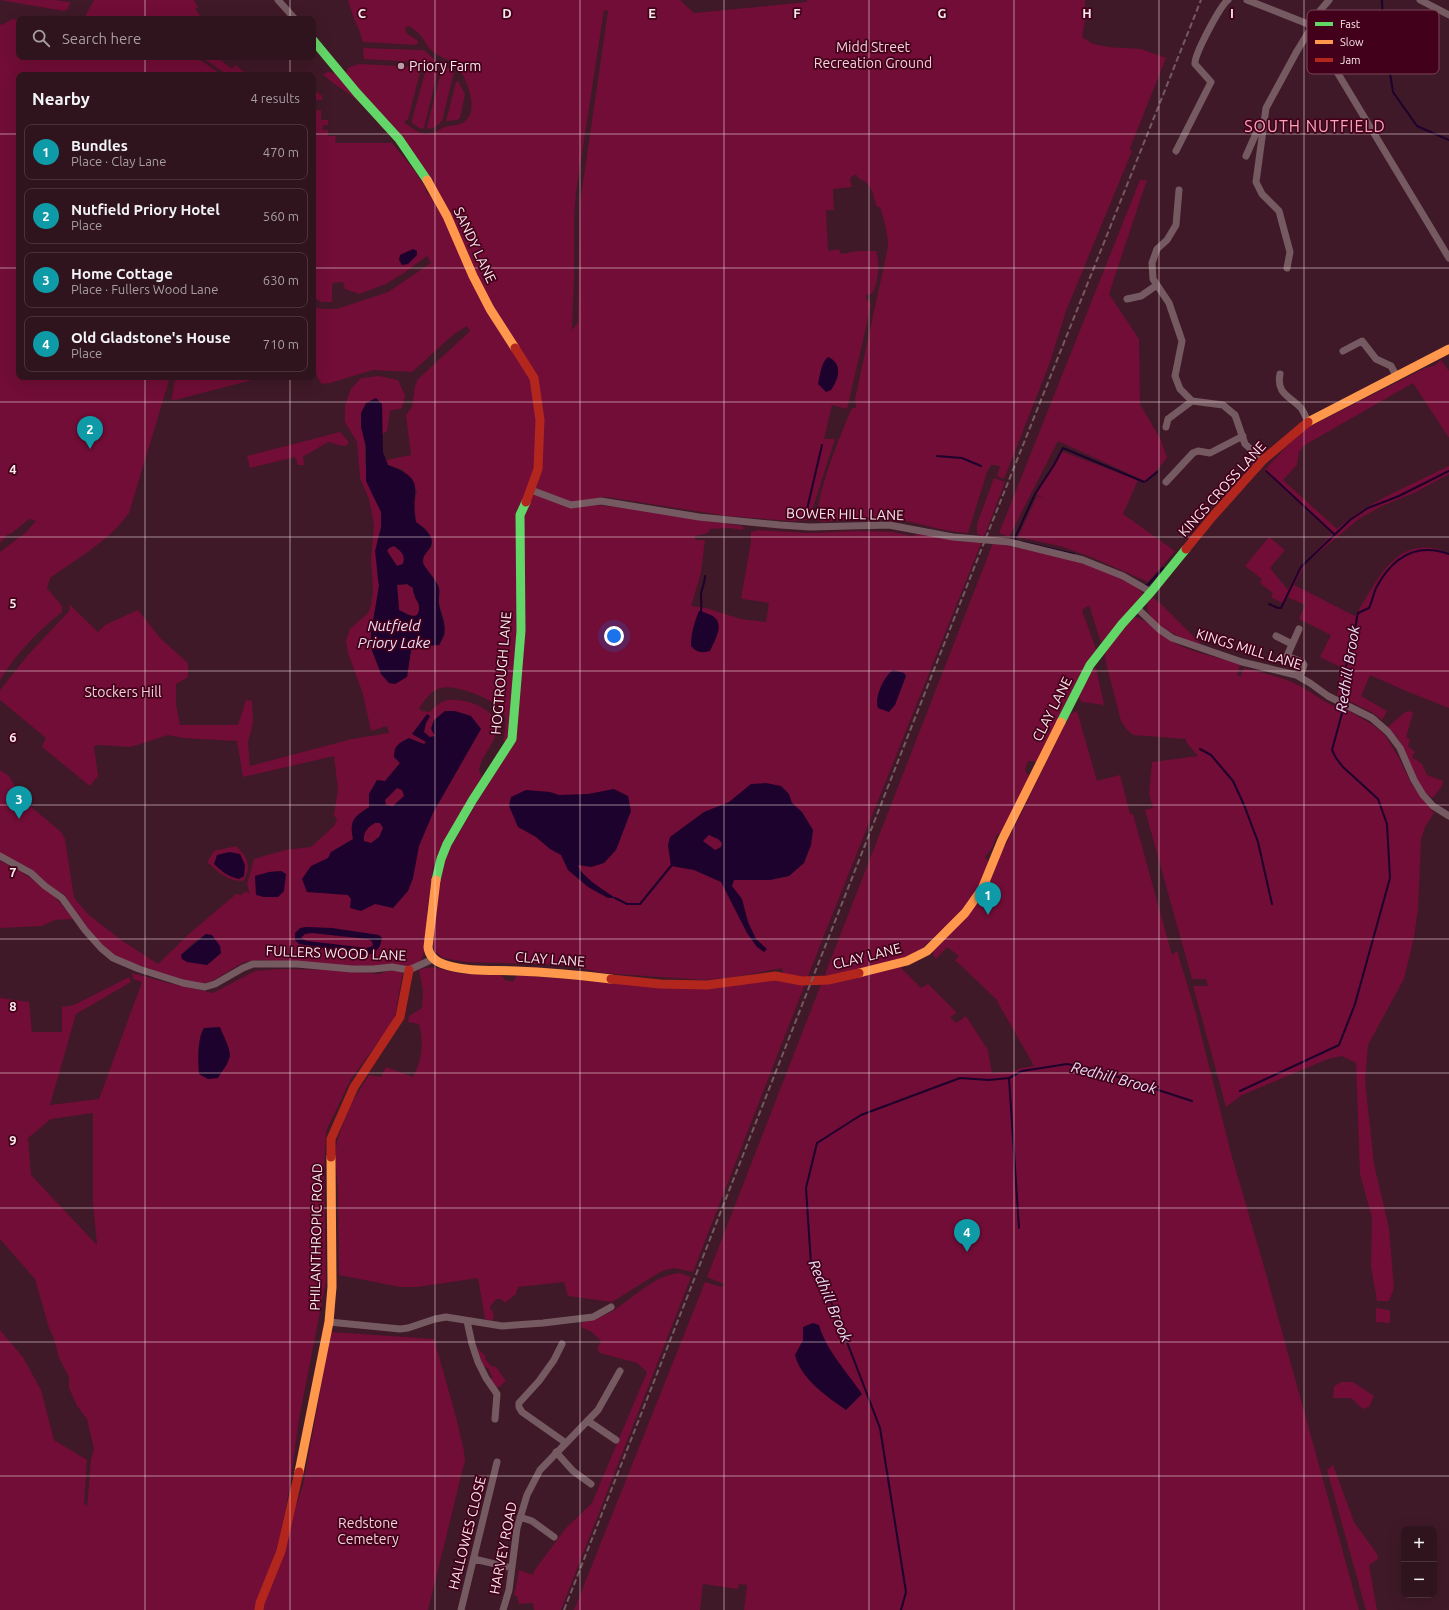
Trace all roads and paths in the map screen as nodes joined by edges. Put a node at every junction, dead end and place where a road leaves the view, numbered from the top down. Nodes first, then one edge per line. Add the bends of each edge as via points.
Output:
1 (278, 0) edge
2 (1228, 0) edge
3 (1247, 0) edge
4 (1329, 0) edge
5 (1420, 0) edge
6 (1256, 2) edge
7 (1321, 10) edge
8 (1449, 15) edge
9 (292, 16) edge
10 (1307, 24) edge
11 (1307, 35) edge
12 (316, 44) edge
13 (1338, 74) edge
14 (1265, 122) junction
15 (1176, 151) dead end
16 (1246, 156) dead end
17 (1180, 190) dead end
18 (1449, 258) edge
19 (1288, 268) dead end
20 (1158, 285) junction
21 (1127, 299) dead end
22 (1449, 349) edge
23 (1343, 351) dead end
24 (1280, 374) dead end
25 (1397, 377) junction
26 (1192, 401) junction
27 (1308, 422) junction
28 (1166, 427) dead end
29 (1243, 436) junction
30 (1263, 460) junction
31 (1166, 482) dead end
32 (531, 490) junction
33 (1151, 592) junction
34 (1137, 608) junction
35 (1299, 629) dead end
36 (1276, 636) dead end
37 (1292, 644) junction
38 (1300, 677) junction
39 (1449, 816) edge
40 (0, 856) edge
41 (433, 959) junction
42 (410, 970) junction
43 (611, 1307) dead end
44 (467, 1321) junction
45 (329, 1322) junction
46 (562, 1344) dead end
47 (620, 1371) dead end
48 (495, 1419) dead end
49 (588, 1421) junction
50 (616, 1440) dead end
51 (566, 1443) junction
52 (556, 1452) junction
53 (497, 1462) dead end
54 (591, 1484) dead end
55 (520, 1518) junction
56 (554, 1537) dead end
57 (474, 1559) junction
58 (512, 1568) junction
59 (258, 1610) edge
60 (462, 1610) edge
61 (503, 1610) edge

1 - 9 street
2 - 15 street via 1196,56 1195,64 1211,82
3 - 6 street
4 - 7 street
5 - 8 street
6 - 10 street
11 - 14 street via 1266,108
12 - 32 street, SANDY LANE via 356,93 396,135 426,178 447,216 472,276 534,378 540,420 538,469
13 - 18 street
14 - 16 street via 1258,129
14 - 19 street via 1256,182 1262,194 1279,211 1290,252
17 - 20 street via 1176,225 1168,240 1157,249 1152,263 1153,279
20 - 21 street via 1141,296
20 - 26 street via 1169,303 1182,341 1175,376 1180,389
22 - 25 street, KINGS CROSS LANE
23 - 25 street via 1362,341 1376,359 1391,366
24 - 27 street via 1278,381 1281,390 1289,400 1302,409
25 - 27 street, KINGS CROSS LANE
26 - 28 street via 1168,419
26 - 29 street via 1223,405 1235,415
27 - 30 street, KINGS CROSS LANE
29 - 30 street via 1245,444
29 - 31 street via 1210,453 1193,453
30 - 33 street, KINGS CROSS LANE via 1211,518
32 - 33 street, BOWER HILL LANE via 571,505 601,501 699,517 787,525 889,525 953,537 1009,542 1083,560 1123,576
32 - 41 street, HOGTROUGH LANE via 520,515 521,631 512,739 461,819 441,859 428,947
33 - 34 street, KINGS CROSS LANE
34 - 38 street, KINGS MILL LANE via 1159,629 1182,642 1242,662
34 - 41 street, CLAY LANE via 1090,665 1002,840 982,888 950,930 927,951 907,962 828,980 802,981 775,976 707,985 660,984 546,972 471,969
35 - 37 street
36 - 37 street
37 - 38 street via 1286,659 1302,662 1304,665
38 - 39 street, KINGS MILL LANE via 1338,701 1372,718 1388,732 1402,751 1421,792 1433,806
40 - 42 street, FULLERS WOOD LANE via 31,873 62,898 85,930 113,958 165,978 205,987 253,964 268,963
41 - 42 street, FULLERS WOOD LANE
42 - 45 street, PHILANTHROPIC ROAD via 400,1017 354,1087 332,1139 332,1287
43 - 44 street via 593,1317 544,1323 502,1326
44 - 45 street via 446,1317 400,1329
44 - 48 street via 478,1362 497,1394
45 - 59 street, PHILANTHROPIC ROAD via 281,1551
46 - 51 street via 539,1381 519,1403 519,1408
47 - 49 street, HARVEY ROAD via 598,1410
49 - 50 street
49 - 51 street, HARVEY ROAD
51 - 52 street, HARVEY ROAD
52 - 54 street via 573,1471
52 - 55 street, HARVEY ROAD via 540,1470 527,1495
53 - 57 street, HALLOWES CLOSE
55 - 56 street via 532,1521
55 - 58 street, HARVEY ROAD
57 - 58 street
57 - 60 street, HALLOWES CLOSE
58 - 61 street, HARVEY ROAD

